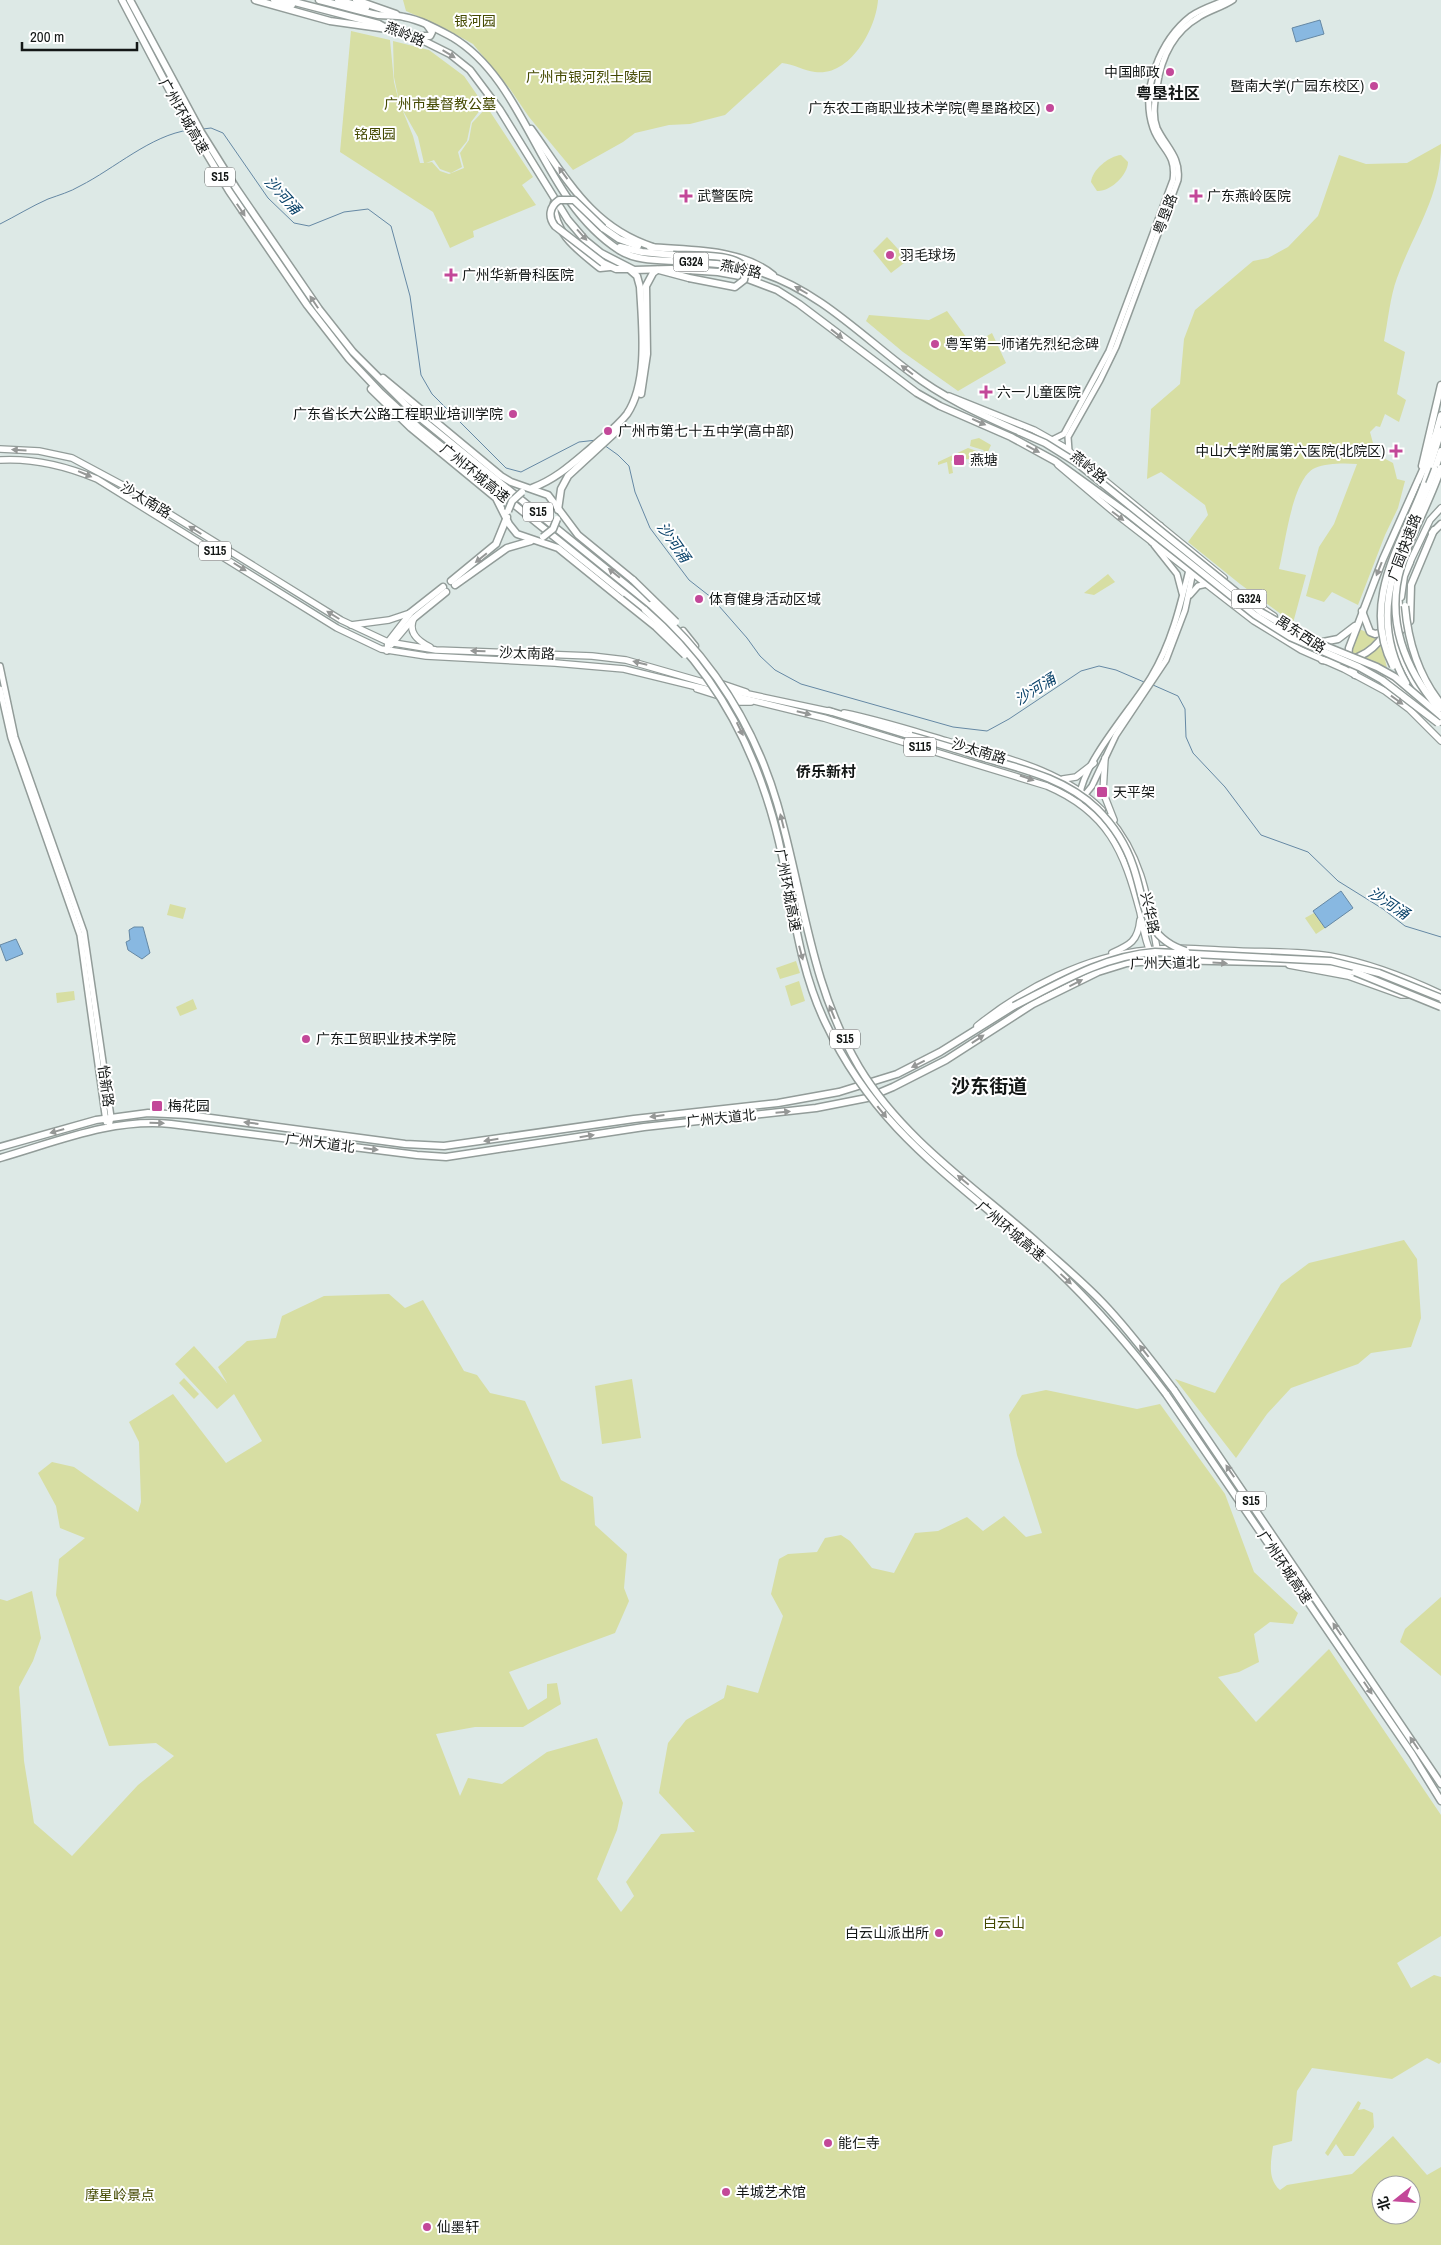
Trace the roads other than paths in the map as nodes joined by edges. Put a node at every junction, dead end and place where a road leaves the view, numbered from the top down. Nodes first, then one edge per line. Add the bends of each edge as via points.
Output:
1 (122, 0) edge
2 (130, 0) edge
3 (255, 0) edge
4 (274, 0) edge
5 (287, 0) edge
6 (319, 0) edge
7 (338, 0) edge
8 (356, 0) edge
9 (1226, 0) edge
10 (1233, 0) edge
11 (402, 16) junction
12 (426, 24) junction
13 (388, 29) junction
14 (412, 35) junction
15 (516, 110) junction
16 (555, 195) junction
17 (608, 241) junction
18 (652, 247) junction
19 (610, 267) junction
20 (629, 268) junction
21 (658, 270) junction
22 (778, 278) junction
23 (644, 337) junction
24 (344, 341) junction
25 (335, 342) junction
26 (1441, 385) edge
27 (948, 396) junction
28 (1441, 415) edge
29 (1441, 431) edge
30 (1436, 436) joint
31 (1052, 440) junction
32 (0, 449) edge
33 (1441, 450) edge
34 (1070, 451) junction
35 (0, 460) edge
36 (1055, 461) junction
37 (1441, 468) edge
38 (1441, 473) edge
39 (549, 482) junction
40 (518, 484) junction
41 (1420, 485) junction
42 (531, 488) junction
43 (561, 489) junction
44 (541, 491) junction
45 (522, 492) junction
46 (557, 507) junction
47 (1441, 508) edge
48 (506, 513) junction
49 (567, 523) junction
50 (1441, 524) edge
51 (1160, 526) junction
52 (1434, 530) junction
53 (529, 539) junction
54 (542, 540) junction
55 (1152, 542) junction
56 (515, 544) junction
57 (1192, 551) junction
58 (1410, 562) junction
59 (1397, 569) junction
60 (1192, 570) junction
61 (1207, 584) junction
62 (444, 590) dead end
63 (1185, 600) junction
64 (1405, 606) junction
65 (1391, 610) junction
66 (1362, 612) junction
67 (412, 615) junction
68 (1358, 623) junction
69 (350, 625) junction
70 (1400, 625) junction
71 (1386, 632) junction
72 (1300, 639) junction
73 (1309, 641) junction
74 (391, 642) junction
75 (412, 646) junction
76 (1317, 647) junction
77 (436, 650) junction
78 (387, 651) junction
79 (412, 655) junction
80 (1322, 660) junction
81 (1349, 660) junction
82 (0, 666) edge
83 (716, 675) junction
84 (1355, 675) junction
85 (1420, 679) junction
86 (0, 689) edge
87 (718, 692) junction
88 (1143, 694) junction
89 (1416, 699) junction
90 (1441, 704) edge
91 (829, 711) junction
92 (1440, 719) edge
93 (1441, 741) edge
94 (1105, 758) junction
95 (1094, 763) junction
96 (1061, 779) junction
97 (1084, 793) junction
98 (1080, 802) junction
99 (1120, 831) junction
100 (1141, 916) junction
101 (1152, 925) junction
102 (1157, 949) junction
103 (1186, 949) junction
104 (1149, 950) junction
105 (1205, 954) junction
106 (1097, 960) junction
107 (1154, 960) junction
108 (1282, 963) junction
109 (1441, 994) edge
110 (1441, 998) edge
111 (1441, 1003) edge
112 (1441, 1007) edge
113 (960, 1040) junction
114 (108, 1117) junction
115 (109, 1127) junction
116 (0, 1147) edge
117 (0, 1158) edge
118 (1441, 1784) edge
119 (1441, 1801) edge

1 -> 25 highway, 广州环城高速 / S15 via 228,192
24 -> 2 highway, 广州环城高速 / S15 via 236,188 201,132
3 - 13 highway via 330,21
4 - 13 highway
5 - 13 highway, 燕岭路 / G324
6 - 11 highway, 燕岭路 / G324 via 378,14
7 - 11 highway
8 - 11 highway
9 - 31 main road, 粤垦路 via 1192,16 1176,30 1161,52 1153,78 1150,117 1154,133 1173,161 1173,180 1104,364 1064,434
10 - 34 main road, 粤垦路 via 1186,26 1172,42 1161,65 1155,119 1158,130 1176,158 1178,180 1116,347 1068,437
11 - 12 highway, 燕岭路 / G324
12 - 14 highway via 432,32 430,36
12 - 15 highway, 燕岭路 / G324 via 470,51 494,77
13 - 14 highway, 燕岭路 / G324
14 -> 16 highway, 燕岭路 / G324 via 450,54 476,78
15 - 17 highway, 燕岭路 / G324 via 577,213
18 -> 15 highway via 623,234 596,216
16 - 19 highway via 555,218 565,237 600,268
16 -> 20 highway, 燕岭路 / G324 via 568,220 586,240 601,253
17 - 21 highway, bridge via 634,251 732,258 743,264 746,270 744,280 735,287
17 - 22 highway, 燕岭路 / G324 via 624,253 637,257 728,265
18 - 19 highway, bridge via 629,243 602,228 574,200 562,199 552,206 550,218 555,226
18 - 22 highway via 735,256 762,267
19 - 20 highway
20 - 21 highway, 燕岭路 / G324
20 - 23 highway via 640,287
21 - 23 highway via 650,277 646,290
21 -> 36 highway, 燕岭路 / G324 via 724,273 777,290 921,396
27 -> 22 highway, 燕岭路 / G324 via 914,376 820,302
23 - 39 highway via 640,378 630,409 612,430
23 - 43 highway via 644,383 632,414 568,476
24 - 40 highway via 412,404 502,476
83 -> 24 highway, 广州环城高速 / S15, bridge via 681,633 651,605 423,421
25 - 48 highway via 385,404 491,493
25 - 87 highway, 广州环城高速 / S15, bridge via 381,393 418,427 645,610 684,648
26 - 41 highway
27 - 31 main road, 燕岭路 / G324 via 988,410
27 - 92 highway, bridge via 1045,443 1077,463 1261,612 1308,639 1387,672 1410,688
28 - 30 main road
29 - 41 highway
30 - 41 highway
31 - 34 main road, 燕岭路 / G324
69 -> 32 main road, 沙太南路 / S115 via 142,496 72,458 39,451
33 - 89 highway, 广园快速路, bridge via 1396,562 1387,603 1387,627 1393,655
34 - 51 main road, 燕岭路 / G324
35 -> 78 main road, 沙太南路 / S115 via 48,463 97,479 337,628
36 -> 55 main road, 燕岭路 / G324 via 1066,474
36 - 92 highway, 燕岭路, bridge via 1127,513 1255,615 1296,640 1359,667
37 - 92 highway, 广园快速路, bridge via 1408,548 1397,587 1396,615 1398,632 1412,672
38 - 59 highway
39 - 40 highway
39 - 42 highway
40 - 42 highway
41 -> 66 highway
41 - 89 highway, bridge via 1390,561 1382,605 1384,638 1390,659
42 - 44 highway
42 - 45 highway
43 - 46 highway
43 - 49 highway
44 - 45 highway
44 - 46 highway
45 - 48 highway, bridge
46 - 49 highway
46 - 54 highway, bridge via 553,529
47 - 58 main road via 1430,520
48 - 53 highway via 512,529
48 -> 56 highway via 496,544 453,583
49 - 83 highway, bridge via 657,602
50 - 52 highway
51 - 55 highway via 1160,538
51 - 57 main road, 燕岭路 / G324
52 - 64 highway via 1412,574
52 - 85 highway via 1413,580 1409,599
53 - 54 highway
53 - 56 highway
54 - 56 highway
54 - 87 highway, bridge via 563,552 647,619
55 - 60 main road, 燕岭路 / G324
55 - 63 main road via 1177,574
57 - 60 main road
57 - 73 main road, 禺东西路 / G324 via 1246,597
58 - 64 highway
58 - 70 highway via 1402,584
59 - 65 highway
59 - 70 highway
60 - 61 main road, 禺东西路 / G324
60 - 63 main road
60 - 72 main road via 1200,568 1259,614
61 - 63 main road via 1194,588
61 - 80 main road, 禺东西路 / G324 via 1268,631
62 - 67 highway
63 - 88 main road via 1153,678
64 - 90 highway, bridge via 1415,659
65 - 71 highway
65 - 92 highway via 1395,638 1405,669
66 - 68 highway
66 - 71 highway via 1370,632
67 - 69 main road
67 - 74 main road
67 - 77 main road via 416,638
68 - 73 highway via 1338,639 1324,643
68 - 81 highway via 1348,653
69 - 74 main road, 沙太南路 / S115
70 - 85 highway via 1406,652
71 - 81 highway via 1370,650
72 - 73 main road
72 - 76 main road
73 - 76 main road, 禺东西路 / G324
74 - 75 main road, 沙太南路 / S115
74 - 78 main road
75 - 77 main road, 沙太南路 / S115
75 - 79 main road
76 - 81 main road, 禺东西路 / G324
91 -> 77 main road, 沙太南路 / S115 via 606,657
78 - 79 main road, 沙太南路 / S115
79 -> 98 main road, 沙太南路 / S115 via 624,669 689,685 738,702 756,702 824,718 1015,774
80 - 81 highway
80 - 84 main road, 禺东西路 / G324
81 - 84 highway
81 - 92 main road, 禺东西路 / G324 via 1392,681
82 - 114 main road, 怡新路 via 13,730 84,932
118 -> 83 highway, 广州环城高速 / S15, bridge via 1174,1390 1103,1303 936,1157 898,1119 860,1068 833,1016 816,967 769,777 744,719
84 -> 93 main road, 禺东西路 / G324 via 1397,700
85 - 92 highway via 1432,697
86 - 114 main road, 怡新路 via 18,757 80,935
87 -> 119 highway, 广州环城高速 / S15, bridge via 745,740 764,787 810,986 826,1024 862,1087 912,1146 1072,1285 1141,1360 1340,1648
88 - 94 main road
88 - 95 main road via 1118,724
89 - 92 highway, 广园快速路, bridge
91 - 96 main road, 沙太南路 / S115 via 961,745
91 - 105 highway, bridge via 1043,776 1086,799 1109,822 1126,848 1147,917 1155,931 1173,946
94 - 97 main road
94 - 99 main road via 1103,792
95 - 96 main road via 1076,776
95 - 97 main road
96 - 97 main road, 沙太南路 / S115
97 - 98 main road
97 - 99 main road, 兴华路 / S115
98 - 100 main road, 兴华路 / S115 via 1116,844
99 - 101 main road, 兴华路 / S115 via 1138,865
100 - 104 main road, 兴华路 / S115
100 - 106 main road via 1138,935 1132,944
101 - 102 main road, 兴华路 / S115
101 - 103 main road via 1167,940
102 - 103 main road, 广州大道北
102 - 104 main road, 广州大道北
102 - 107 main road, 兴华路 / S115
103 - 109 main road, 广州大道北 via 1329,956 1384,970
104 - 106 main road, 广州大道北
104 - 107 main road, 兴华路 / S115
105 - 110 highway, 广州大道北, bridge via 1340,963 1388,976
105 - 113 highway, 广州大道北, bridge via 1154,952 1119,958 1090,968 1014,1006
106 - 113 main road, 广州大道北 via 1002,1006
107 -> 108 highway, 广州大道北
115 -> 107 highway, 广州大道北 via 165,1123 446,1157 644,1127 826,1107 867,1098 904,1082 946,1060 1023,1010 1098,972 1127,962
108 - 111 main road via 1348,976 1401,995 1418,994
108 - 112 highway, 广州大道北, bridge via 1312,964 1355,972
113 -> 114 highway, 广州大道北 via 896,1074 826,1095 458,1145 405,1144 168,1113
114 - 115 main road, 怡新路
114 -> 116 highway, 广州大道北
115 - 117 highway, 广州大道北

